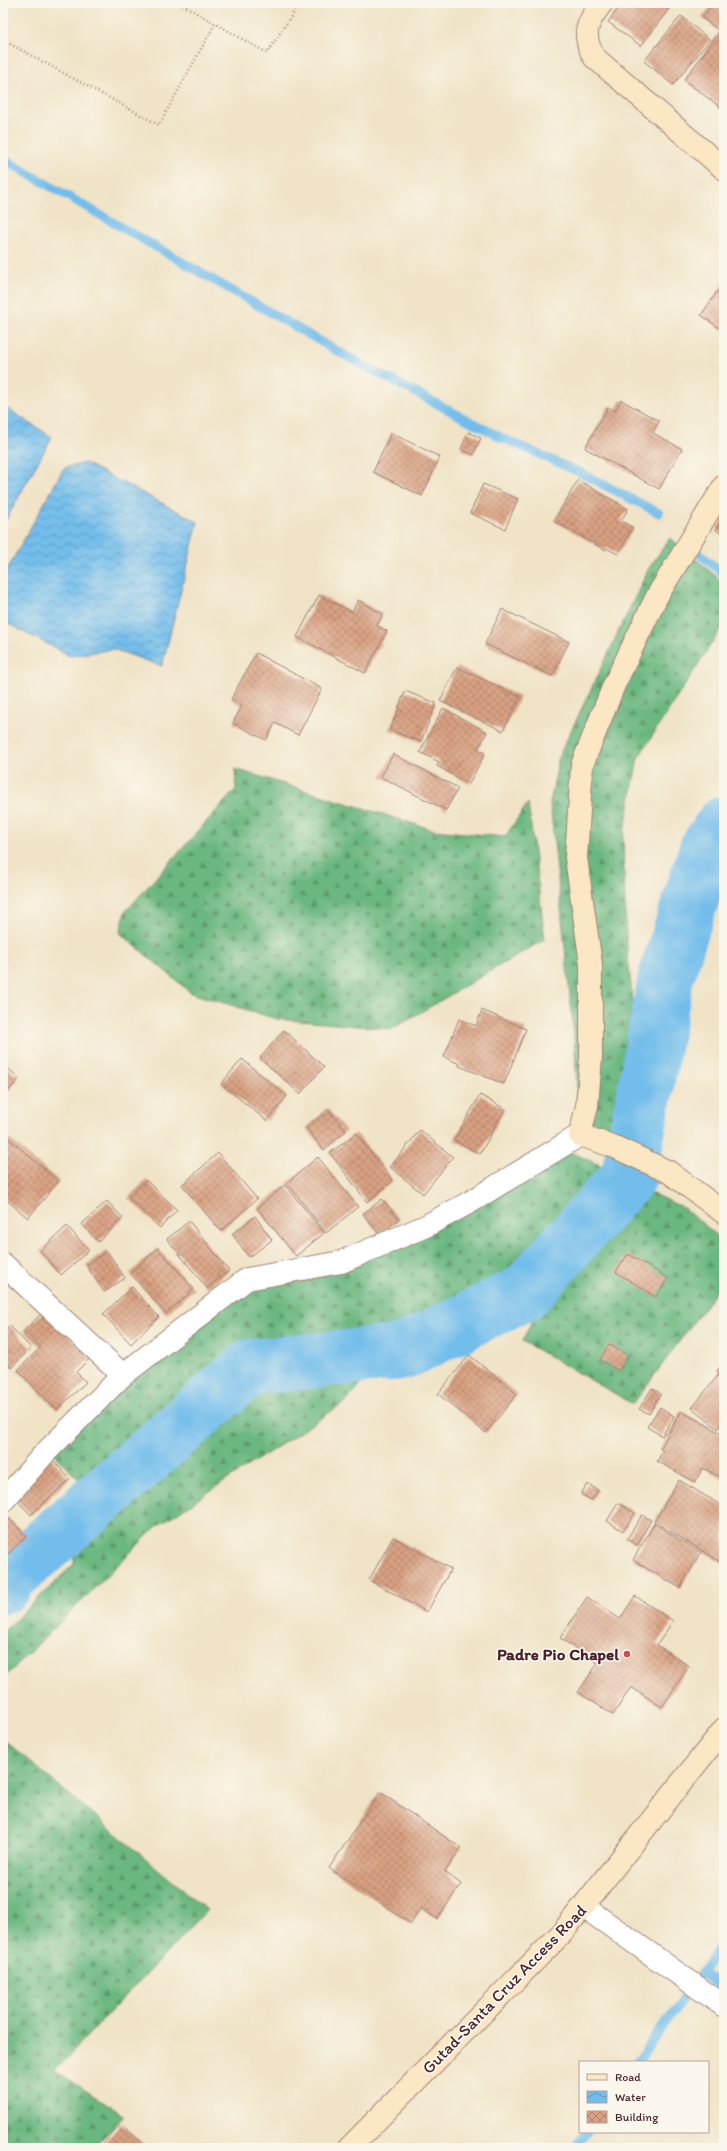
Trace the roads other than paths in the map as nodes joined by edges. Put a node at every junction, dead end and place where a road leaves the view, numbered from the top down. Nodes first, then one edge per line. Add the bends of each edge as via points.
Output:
1 (602, 3) edge
2 (724, 169) edge
3 (724, 486) edge
4 (580, 1135) junction
5 (724, 1213) edge
6 (3, 1264) edge
7 (123, 1375) junction
8 (3, 1500) edge
9 (724, 1729) edge
10 (584, 1907) junction
11 (724, 2006) edge
12 (349, 2148) edge

1 - 2 street via 589,22 586,35 594,57
3 - 4 street via 657,596 614,685 582,765 576,858 591,964 591,1057 587,1106
4 - 5 street via 615,1147 669,1172
4 - 7 street via 426,1226 341,1262 247,1279
6 - 7 street
7 - 8 street via 45,1453
9 - 10 street, Gutad-Santa Cruz Access Road
10 - 11 street
10 - 12 street, Gutad-Santa Cruz Access Road via 561,1934

